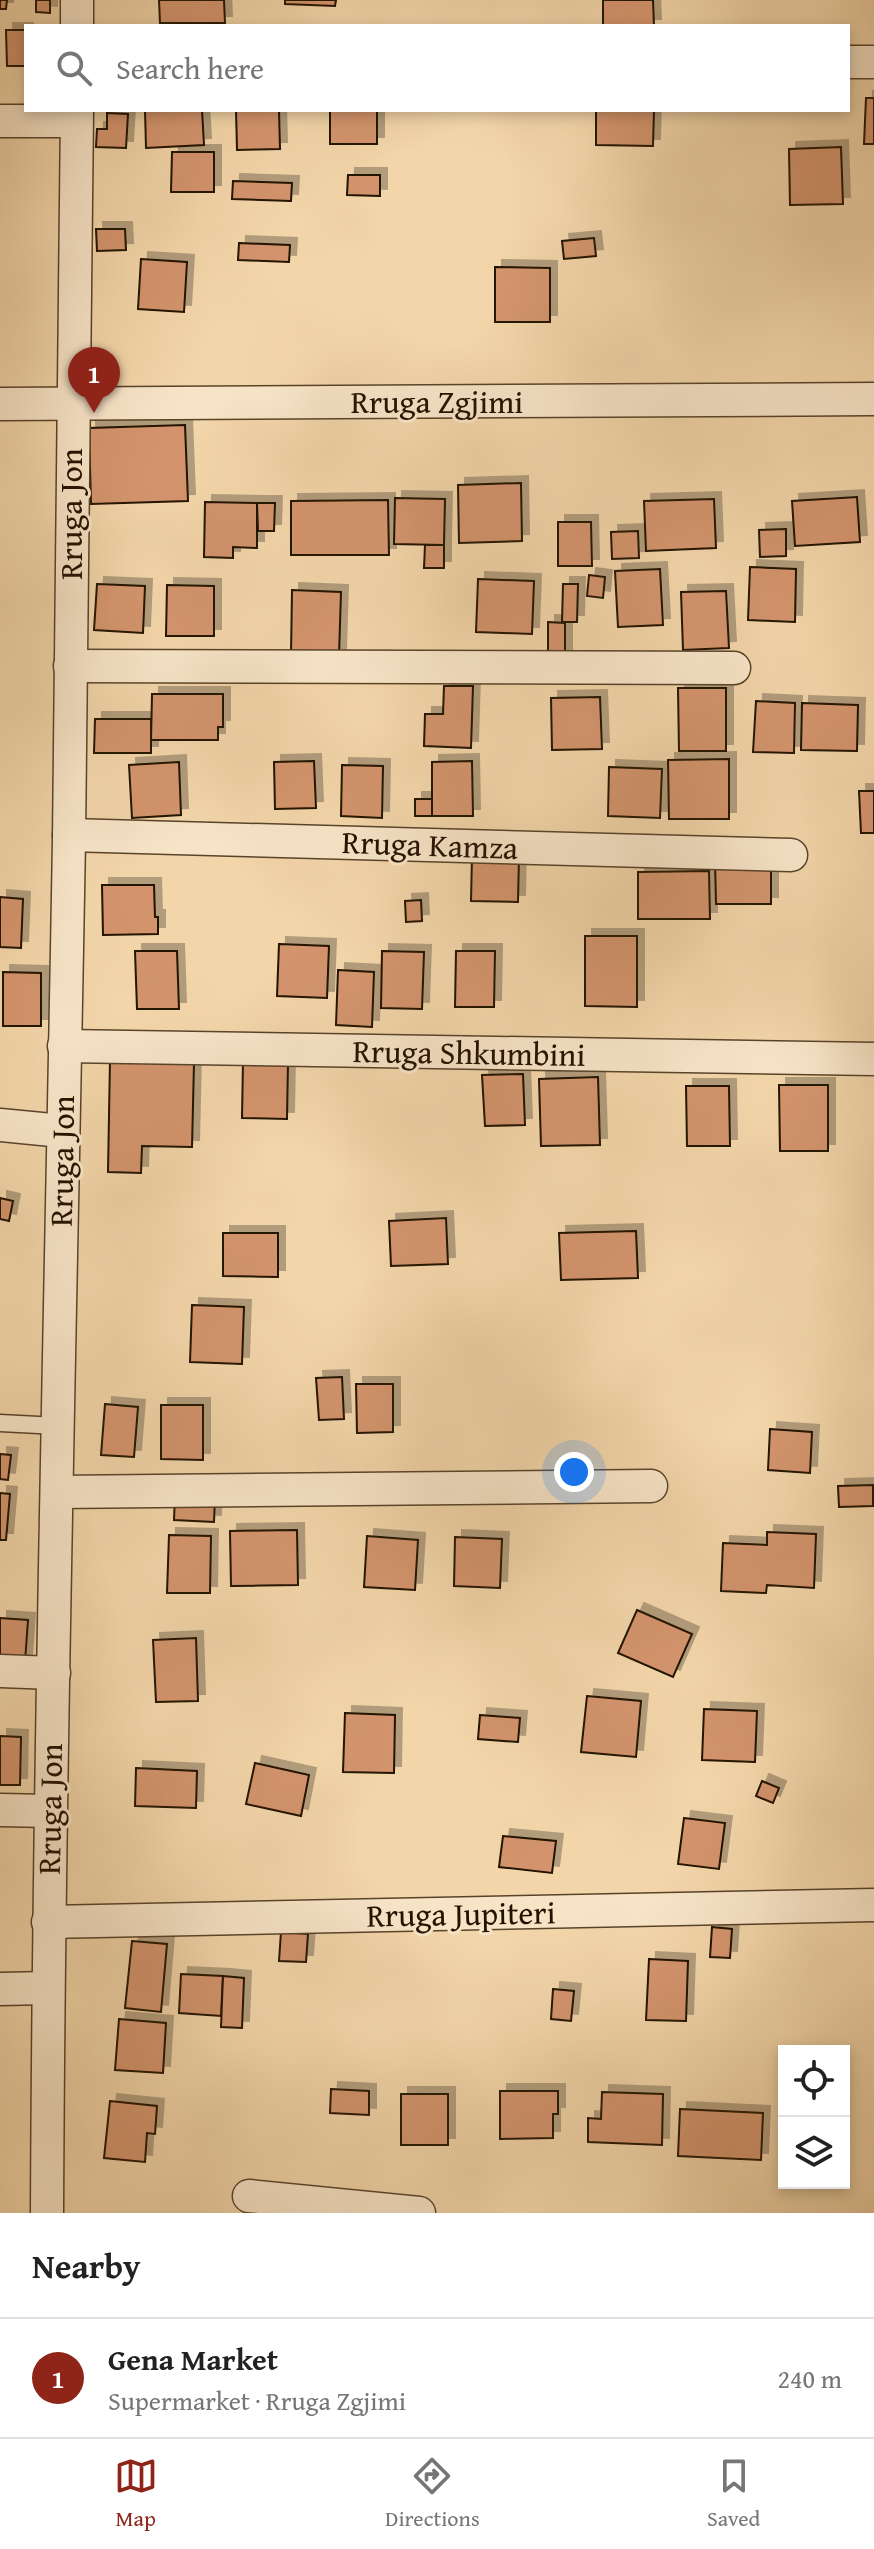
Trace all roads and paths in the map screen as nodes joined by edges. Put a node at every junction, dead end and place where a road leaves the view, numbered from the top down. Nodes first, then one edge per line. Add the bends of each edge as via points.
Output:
1 (77, 0) edge
2 (77, 24) edge
3 (850, 62) edge
4 (874, 62) edge
5 (76, 115) edge
6 (0, 121) edge
7 (874, 399) edge
8 (0, 404) edge
9 (71, 405) junction
10 (70, 666) junction
11 (734, 668) dead end
12 (69, 835) junction
13 (791, 855) dead end
14 (64, 1046) junction
15 (874, 1059) edge
16 (0, 1125) edge
17 (62, 1131) junction
18 (0, 1423) edge
19 (58, 1426) junction
20 (651, 1486) dead end
21 (57, 1492) junction
22 (0, 1671) edge
23 (54, 1673) junction
24 (0, 1810) edge
25 (50, 1811) junction
26 (874, 1905) edge
27 (48, 1922) junction
28 (48, 1988) junction
29 (0, 1989) edge
30 (249, 2196) dead end
31 (47, 2213) edge
32 (419, 2213) edge

1 - 2 street
3 - 4 street
5 - 6 street
5 - 9 street, Rruga Jon
7 - 9 street, Rruga Zgjimi
8 - 9 street, Rruga Zgjimi
9 - 10 street, Rruga Jon
10 - 11 street
10 - 12 street, Rruga Jon
12 - 13 street, Rruga Kamza
12 - 14 street, Rruga Jon
14 - 15 street, Rruga Shkumbini
14 - 17 street, Rruga Jon
16 - 17 street
17 - 19 street, Rruga Jon
18 - 19 lane
19 - 21 street, Rruga Jon
20 - 21 street
21 - 23 street, Rruga Jon
22 - 23 street
23 - 25 street, Rruga Jon
24 - 25 street
25 - 27 street, Rruga Jon
26 - 27 street, Rruga Jupiteri
27 - 28 street, Rruga Jon
28 - 29 street
28 - 31 street, Rruga Jon
30 - 32 street

